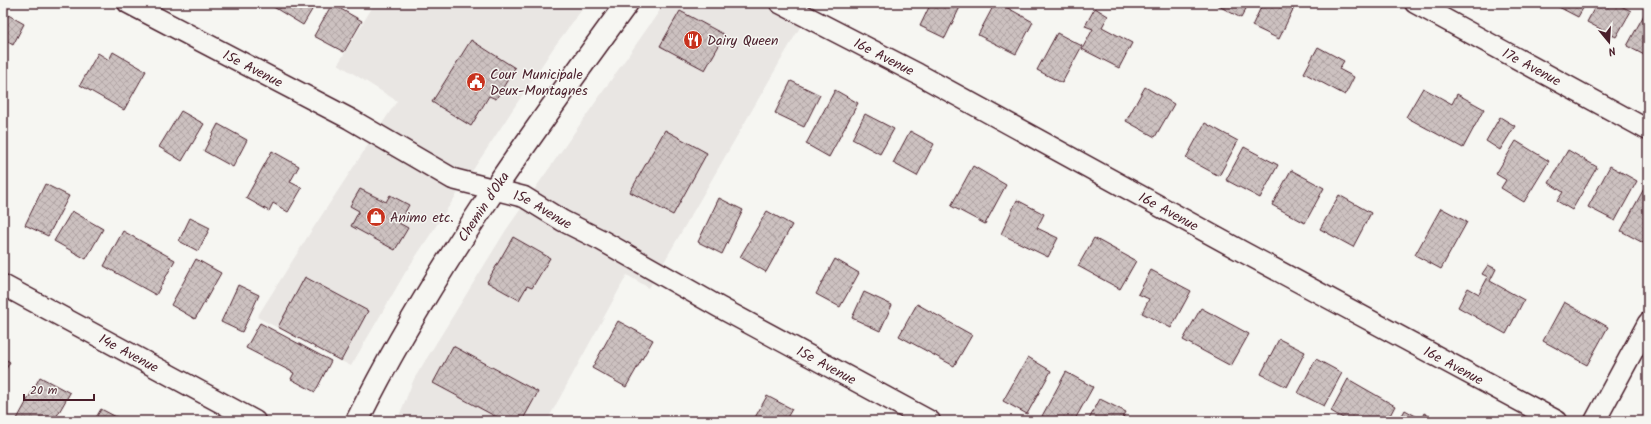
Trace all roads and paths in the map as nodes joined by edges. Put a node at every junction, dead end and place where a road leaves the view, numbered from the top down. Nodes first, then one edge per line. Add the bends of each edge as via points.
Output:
1 (128, 3) edge
2 (627, 3) edge
3 (780, 3) edge
4 (1415, 3) edge
5 (1648, 130) edge
6 (494, 189) junction
7 (3, 285) edge
8 (1648, 324) edge
9 (254, 421) edge
10 (357, 421) edge
11 (930, 421) edge
12 (1557, 421) edge
13 (1595, 421) edge

1 - 6 street, 15e Avenue via 350,119 453,179
2 - 6 main road, Chemin d'Oka
3 - 12 street, 16e Avenue via 918,74
4 - 5 street, 17e Avenue
6 - 10 main road, Chemin d'Oka via 421,303
6 - 11 street, 15e Avenue via 524,197 563,221
7 - 9 street, 14e Avenue
8 - 13 street

